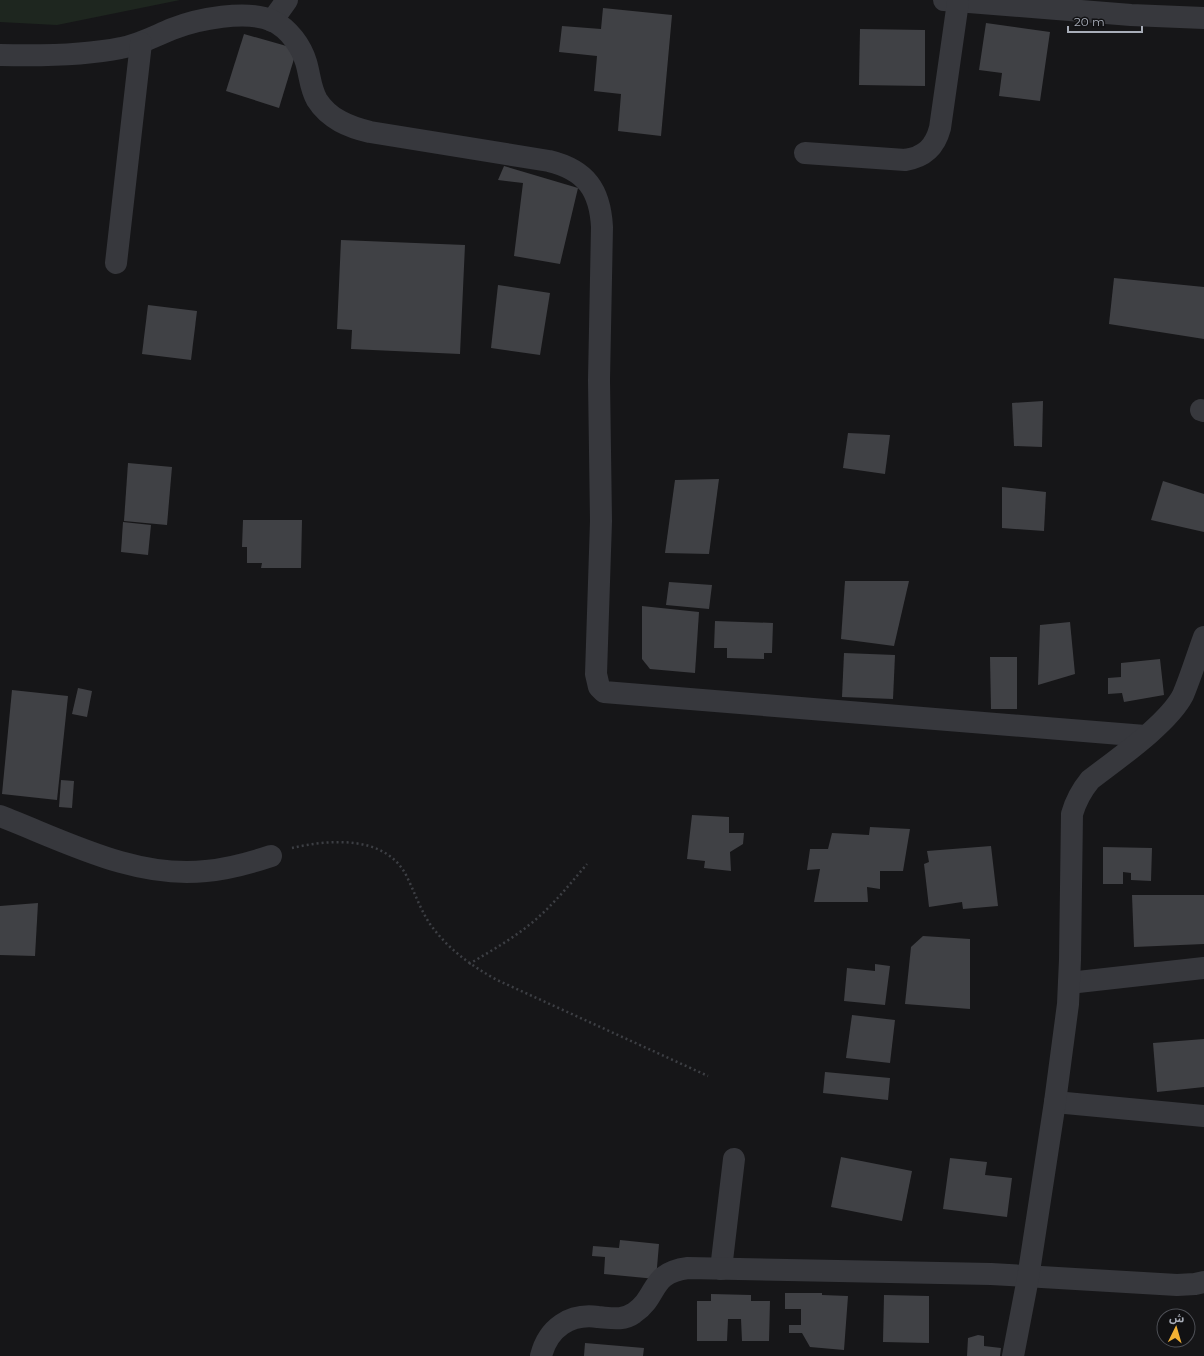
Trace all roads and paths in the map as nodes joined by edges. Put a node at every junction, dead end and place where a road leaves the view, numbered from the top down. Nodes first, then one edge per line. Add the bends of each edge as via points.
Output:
1 (287, 0) edge
2 (951, 1) edge
3 (1204, 18) edge
4 (272, 21) junction
5 (141, 43) junction
6 (0, 55) edge
7 (806, 153) dead end
8 (116, 263) dead end
9 (1204, 637) edge
10 (1145, 736) junction
11 (0, 816) edge
12 (271, 856) joint
13 (587, 864) dead end
14 (468, 964) junction
15 (1204, 968) edge
16 (1069, 983) junction
17 (708, 1076) dead end
18 (1055, 1102) junction
19 (1204, 1116) edge
20 (734, 1159) dead end
21 (721, 1269) junction
22 (1028, 1278) junction
23 (1204, 1282) edge
24 (541, 1356) edge
25 (1013, 1356) edge

1 - 4 street
2 - 3 street
2 - 7 street via 940,128 932,147 920,156 905,160
4 - 5 street via 253,16 199,21 172,29
4 - 10 street via 288,32 300,46 317,100 331,116 350,127 564,165 584,178 597,196 602,227 599,380 601,521 596,681 604,692
5 - 6 street via 95,52
5 - 8 street
9 - 10 street via 1182,695 1163,720
10 - 16 street via 1090,780 1075,801 1072,814
11 - 12 street via 138,867 172,872 206,872
12 - 14 path via 290,848 329,842 368,845 384,852 397,862 407,876 417,901 430,923 446,944
13 - 14 path via 562,894 534,921
14 - 17 path via 497,980
15 - 16 street
16 - 18 street
18 - 19 street
18 - 22 street
20 - 21 street
21 - 22 street via 991,1274
21 - 24 street via 688,1268 667,1274 658,1281 640,1309 630,1316 619,1319 584,1316 571,1319 558,1326 549,1336
22 - 23 street via 1177,1285
22 - 25 street

